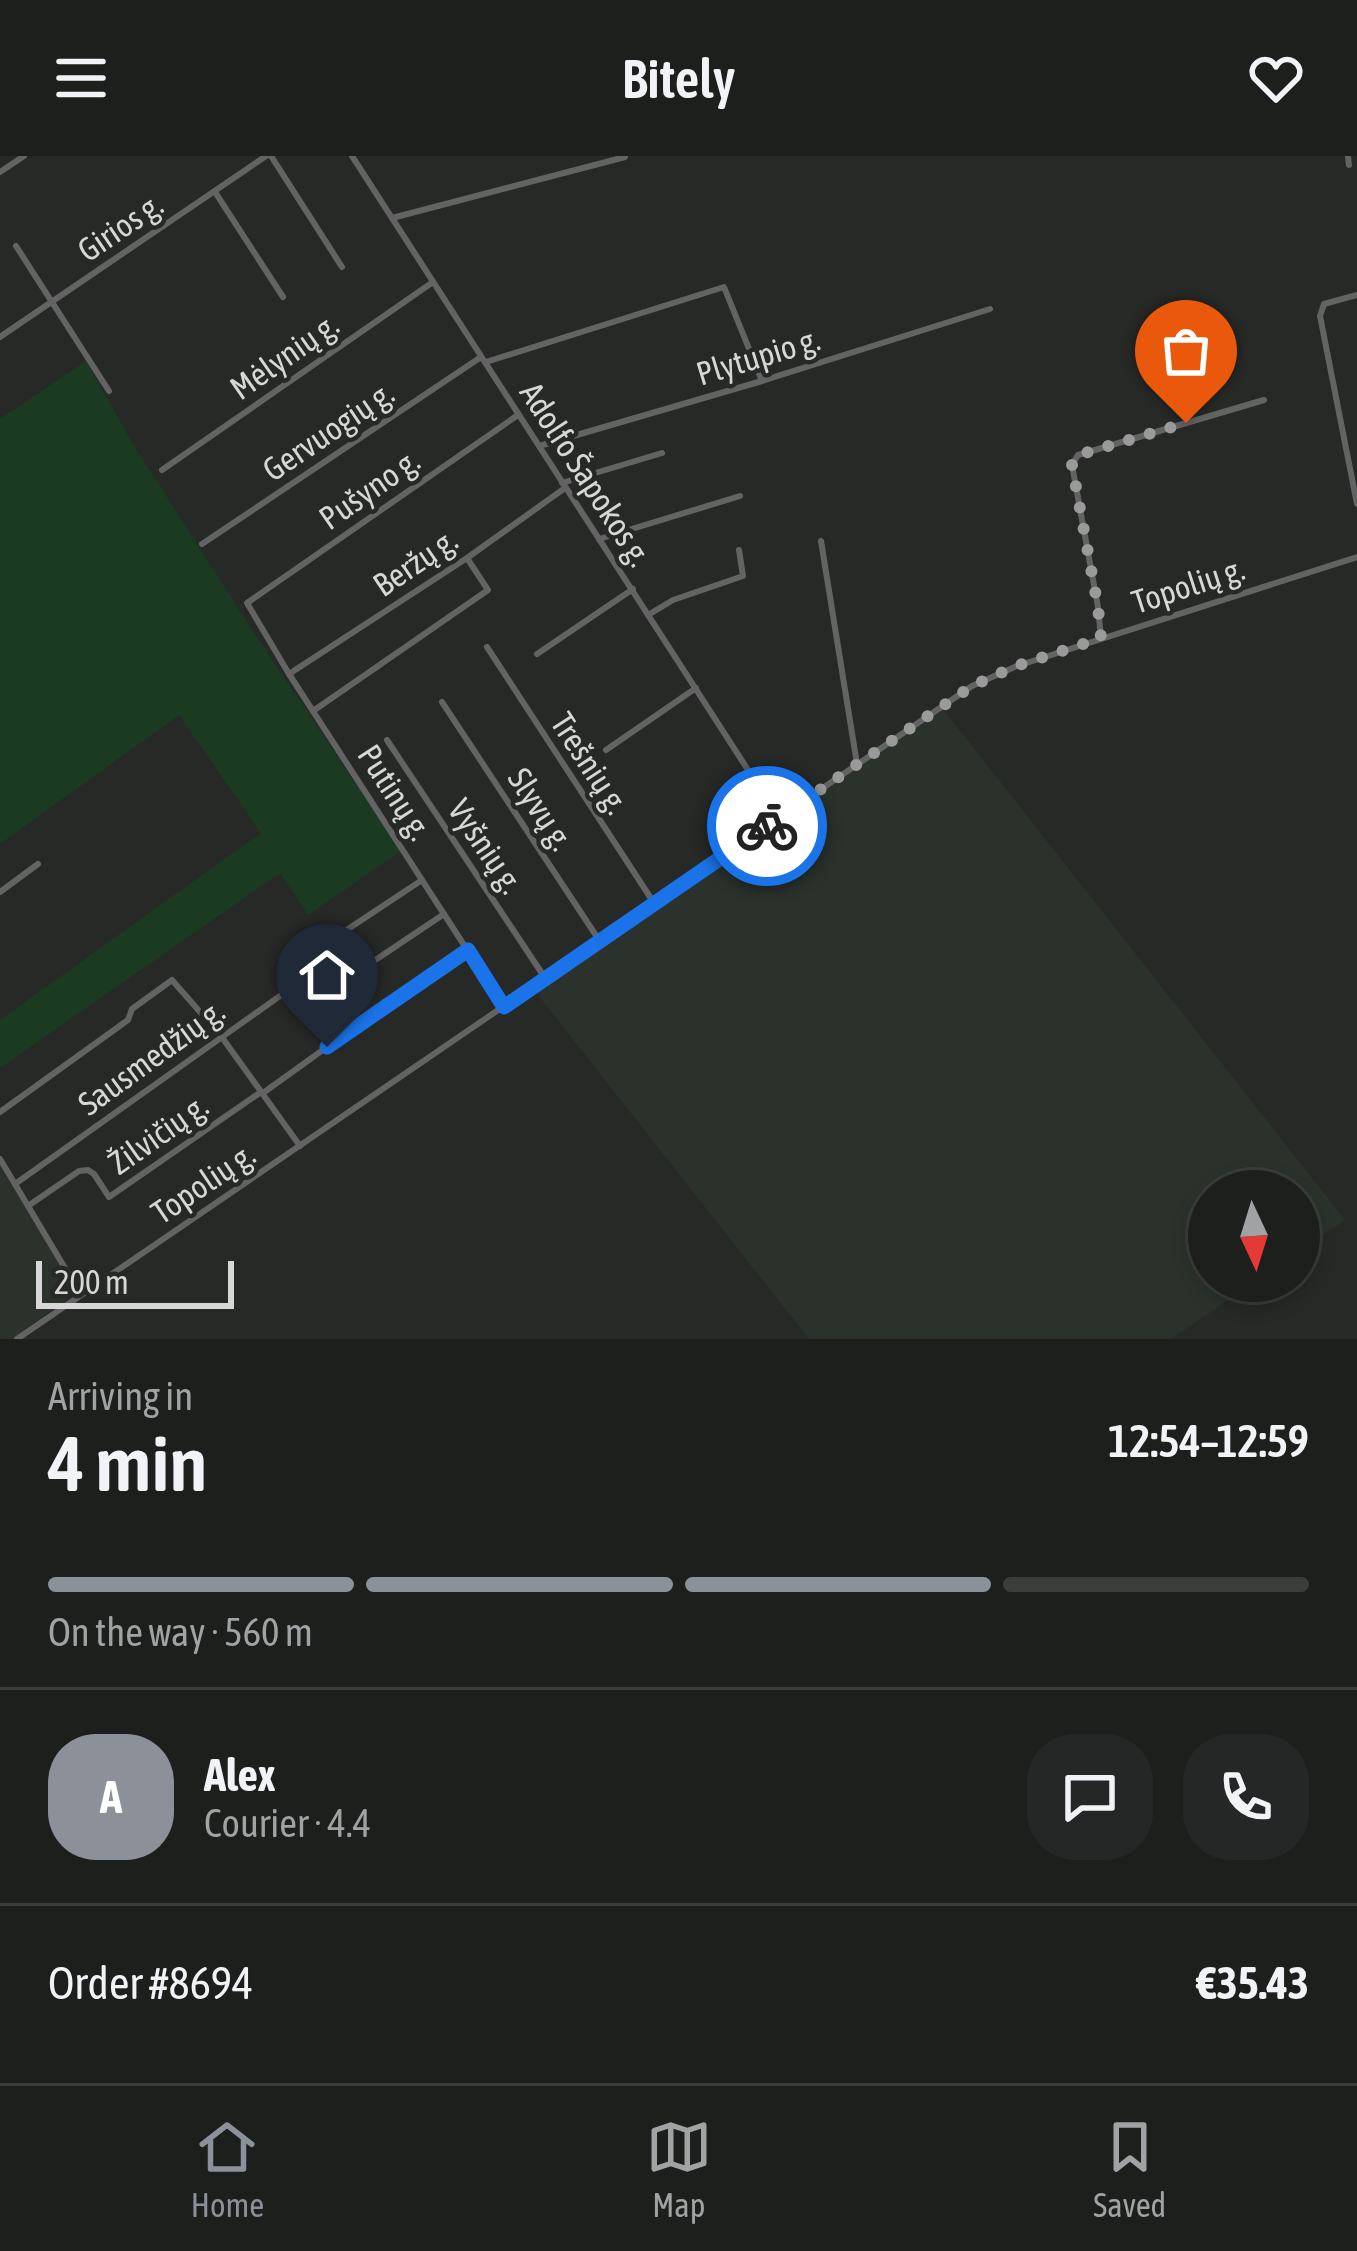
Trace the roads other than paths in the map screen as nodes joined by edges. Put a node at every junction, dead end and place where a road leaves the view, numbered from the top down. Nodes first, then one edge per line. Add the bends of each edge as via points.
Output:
1 (24, 156) edge
2 (268, 156) edge
3 (352, 156) edge
4 (626, 157) edge
5 (0, 172) edge
6 (214, 192) junction
7 (392, 218) junction
8 (16, 246) dead end
9 (342, 267) dead end
10 (433, 282) junction
11 (283, 296) dead end
12 (1357, 296) edge
13 (52, 302) junction
14 (990, 309) dead end
15 (0, 337) edge
16 (483, 360) junction
17 (762, 381) junction
18 (109, 391) dead end
19 (1264, 400) dead end
20 (518, 415) junction
21 (539, 446) junction
22 (662, 453) dead end
23 (162, 470) dead end
24 (564, 485) junction
25 (740, 496) dead end
26 (1357, 505) edge
27 (599, 539) junction
28 (821, 541) dead end
29 (202, 544) dead end
30 (739, 550) dead end
31 (467, 557) junction
32 (1357, 557) edge
33 (633, 589) junction
34 (248, 603) joint
35 (648, 615) junction
36 (1101, 638) junction
37 (487, 647) dead end
38 (537, 653) dead end
39 (290, 674) junction
40 (696, 688) junction
41 (442, 702) dead end
42 (313, 711) junction
43 (387, 740) dead end
44 (606, 750) dead end
45 (857, 764) junction
46 (779, 818) junction
47 (38, 865) dead end
48 (423, 879) junction
49 (0, 892) edge
50 (654, 903) junction
51 (445, 914) junction
52 (599, 941) junction
53 (468, 950) junction
54 (362, 969) dead end
55 (545, 978) junction
56 (504, 1007) junction
57 (221, 1036) junction
58 (262, 1092) junction
59 (0, 1112) edge
60 (300, 1146) junction
61 (0, 1159) edge
62 (15, 1184) junction
63 (28, 1206) junction
64 (81, 1295) junction
65 (17, 1339) edge

1 - 5 street
2 - 6 street, Girios g.
2 - 9 street
3 - 7 street, Adolfo Šapokos g.
4 - 7 street
6 - 11 street
6 - 13 street, Girios g.
7 - 10 street, Adolfo Šapokos g.
8 - 13 street
10 - 16 street, Adolfo Šapokos g.
10 - 23 street, Mėlynių g.
12 - 26 street via 1320,309
13 - 15 street, Girios g.
13 - 18 street
14 - 17 street, Plytupio g.
16 - 17 street, Gervuogių g. via 724,287
16 - 20 street, Adolfo Šapokos g.
16 - 29 street, Gervuogių g.
17 - 21 street, Plytupio g.
19 - 36 street via 1078,455 1072,465
20 - 21 street, Adolfo Šapokos g.
20 - 34 street, Pušyno g.
21 - 24 street, Adolfo Šapokos g.
22 - 24 street, Beržų g.
24 - 27 street, Adolfo Šapokos g.
24 - 31 street, Beržų g.
25 - 27 street
27 - 33 street, Adolfo Šapokos g.
28 - 45 street
30 - 35 street via 743,576
31 - 39 street, Beržų g.
31 - 42 street via 488,590
32 - 36 street, Topolių g.
33 - 35 street, Adolfo Šapokos g.
33 - 38 street
34 - 39 street, Putinų g.
35 - 40 street, Adolfo Šapokos g.
36 - 45 street, Topolių g. via 991,676
37 - 50 street, Trešnių g.
39 - 42 street, Putinų g.
40 - 44 street
40 - 46 street, Adolfo Šapokos g.
41 - 52 street, Slyvų g.
42 - 48 street, Putinų g.
43 - 55 street, Vyšnių g.
45 - 46 street, Topolių g.
46 - 50 street, Topolių g.
47 - 49 street
48 - 51 street, Putinų g.
48 - 57 street, Sausmedžių g. via 342,933 332,959
50 - 52 street, Topolių g.
51 - 53 street, Putinų g.
51 - 54 street
52 - 55 street, Topolių g.
53 - 56 street, Putinų g.
53 - 58 street, Žilvičių g.
55 - 56 street, Topolių g.
56 - 60 street, Topolių g.
57 - 58 street
57 - 59 street via 172,980
57 - 62 street, Sausmedžių g.
58 - 60 street
58 - 63 street, Žilvičių g. via 109,1197 94,1174 79,1171
60 - 64 street, Topolių g.
61 - 62 street
62 - 63 street
63 - 64 street
64 - 65 street, Topolių g.

